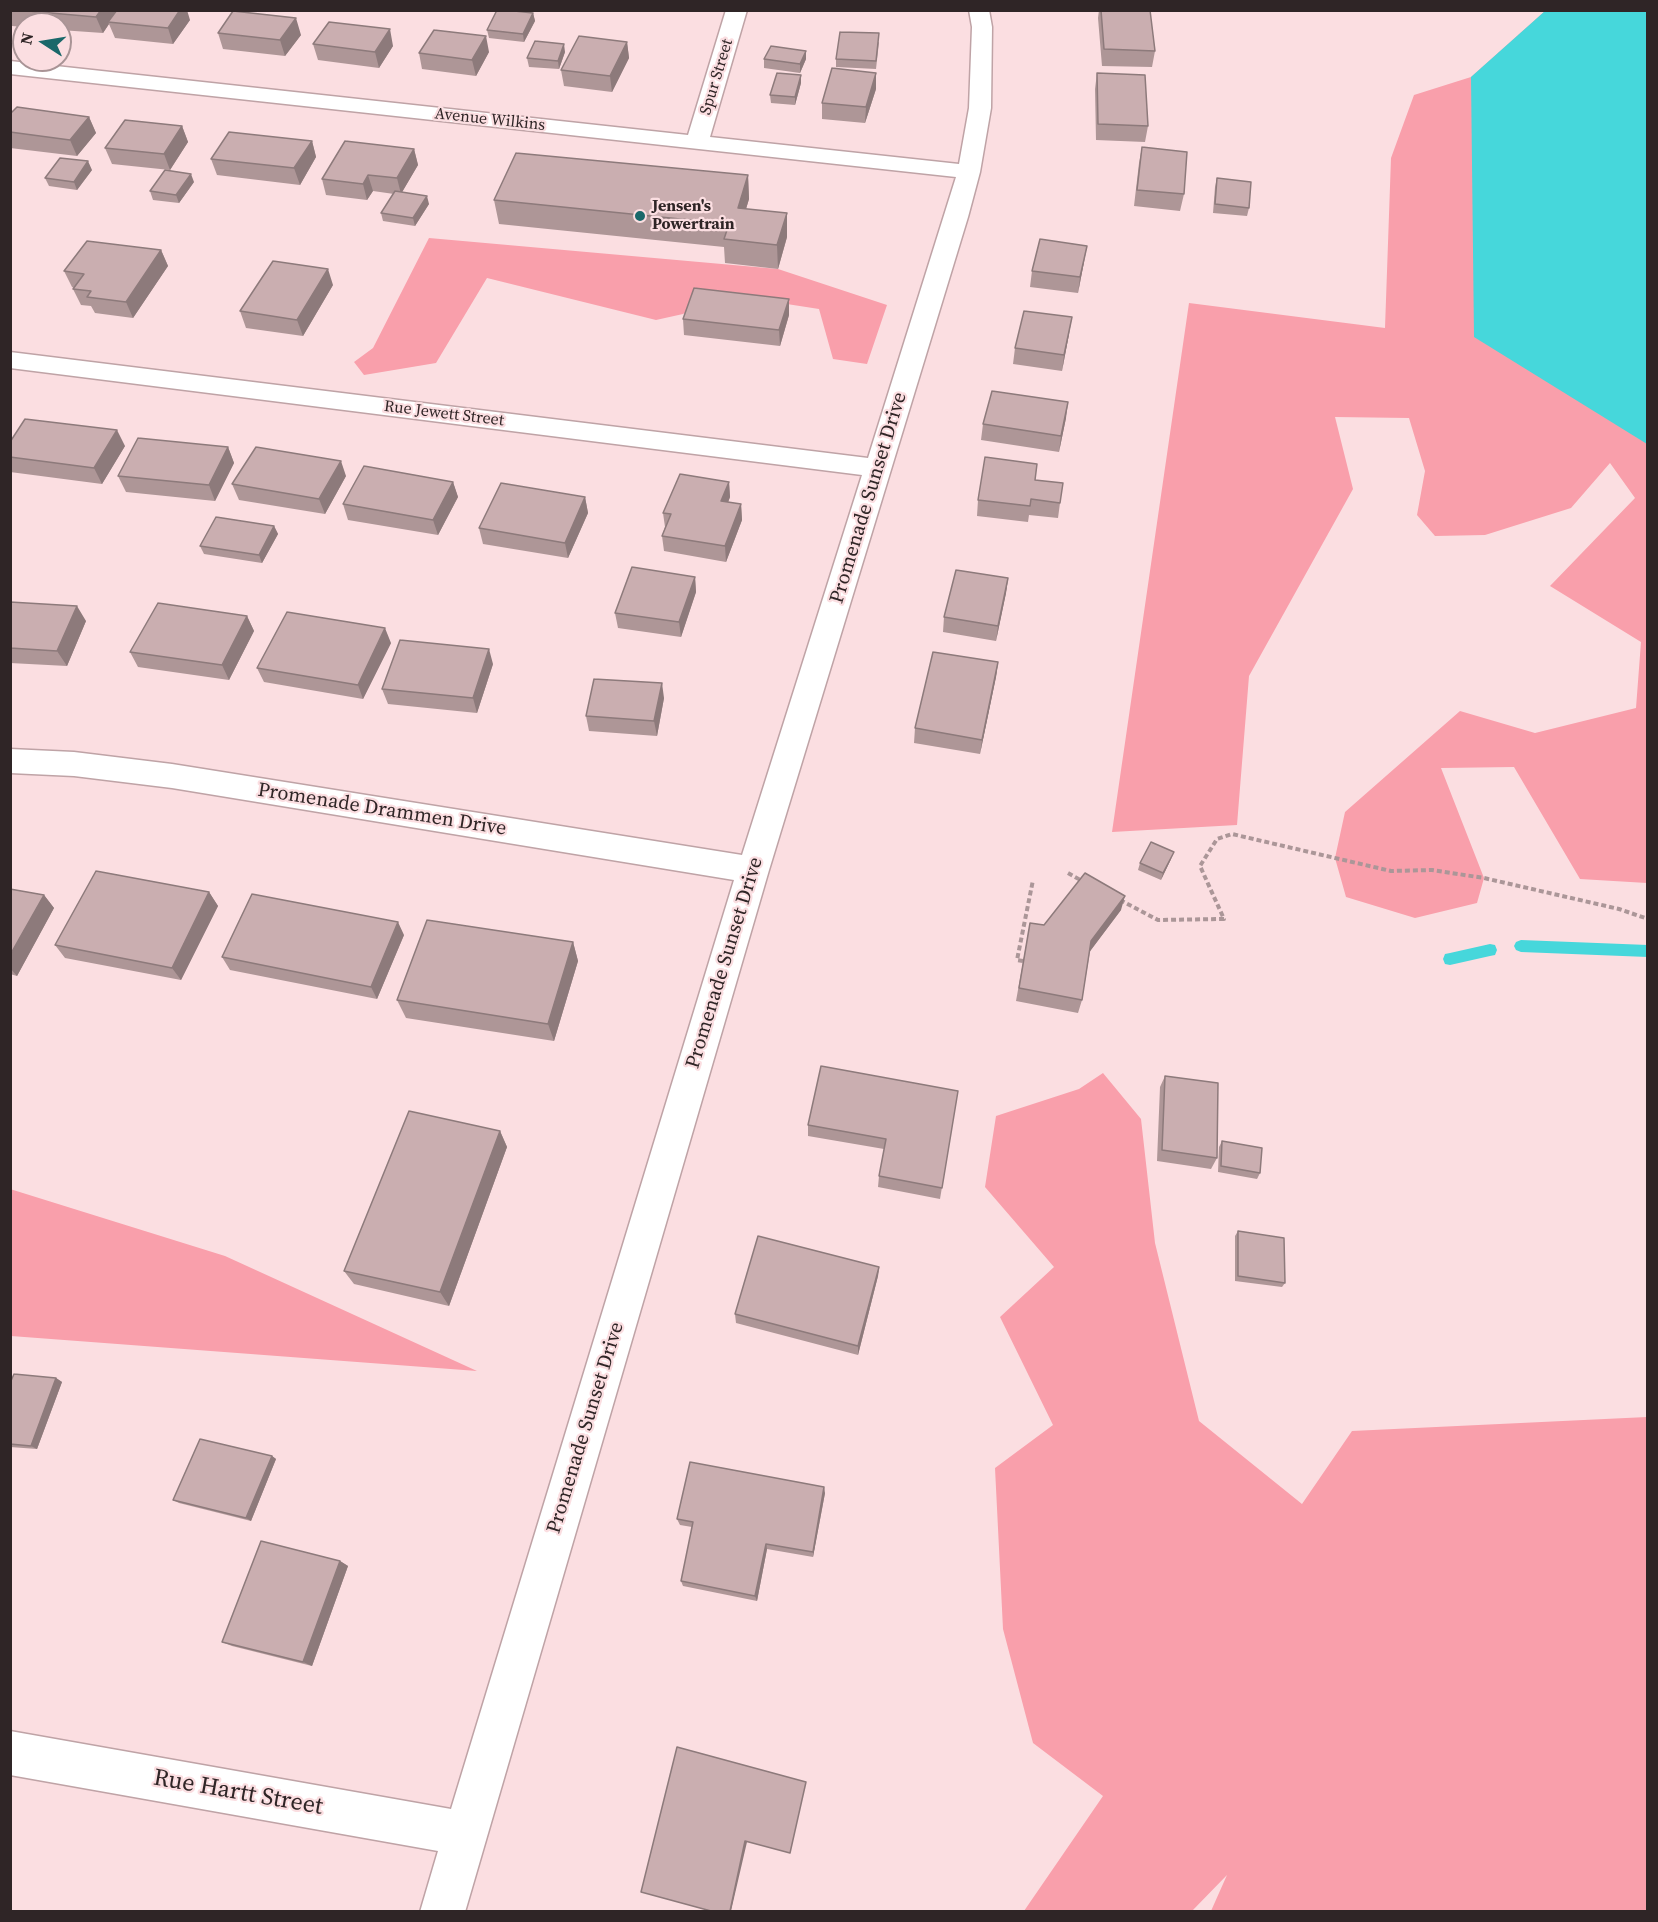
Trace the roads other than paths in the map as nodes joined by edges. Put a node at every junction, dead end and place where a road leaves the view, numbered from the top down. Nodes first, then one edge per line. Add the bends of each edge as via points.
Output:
1 (737, 10) edge
2 (979, 10) edge
3 (10, 67) edge
4 (697, 143) junction
5 (969, 172) junction
6 (10, 360) edge
7 (878, 468) junction
8 (10, 761) edge
9 (753, 870) junction
10 (10, 1753) edge
11 (465, 1834) junction
12 (442, 1911) edge

1 - 4 street, Spur Street
2 - 5 street, Promenade Sunset Drive via 980,108
3 - 4 street, Avenue Wilkins
4 - 5 street, Avenue Wilkins
5 - 7 street, Promenade Sunset Drive
6 - 7 street, Rue Jewett Street
7 - 9 street, Promenade Sunset Drive
8 - 9 street, Promenade Drammen Drive via 172,776
9 - 11 street, Promenade Sunset Drive
10 - 11 street, Rue Hartt Street
11 - 12 street, Promenade Sunset Drive

